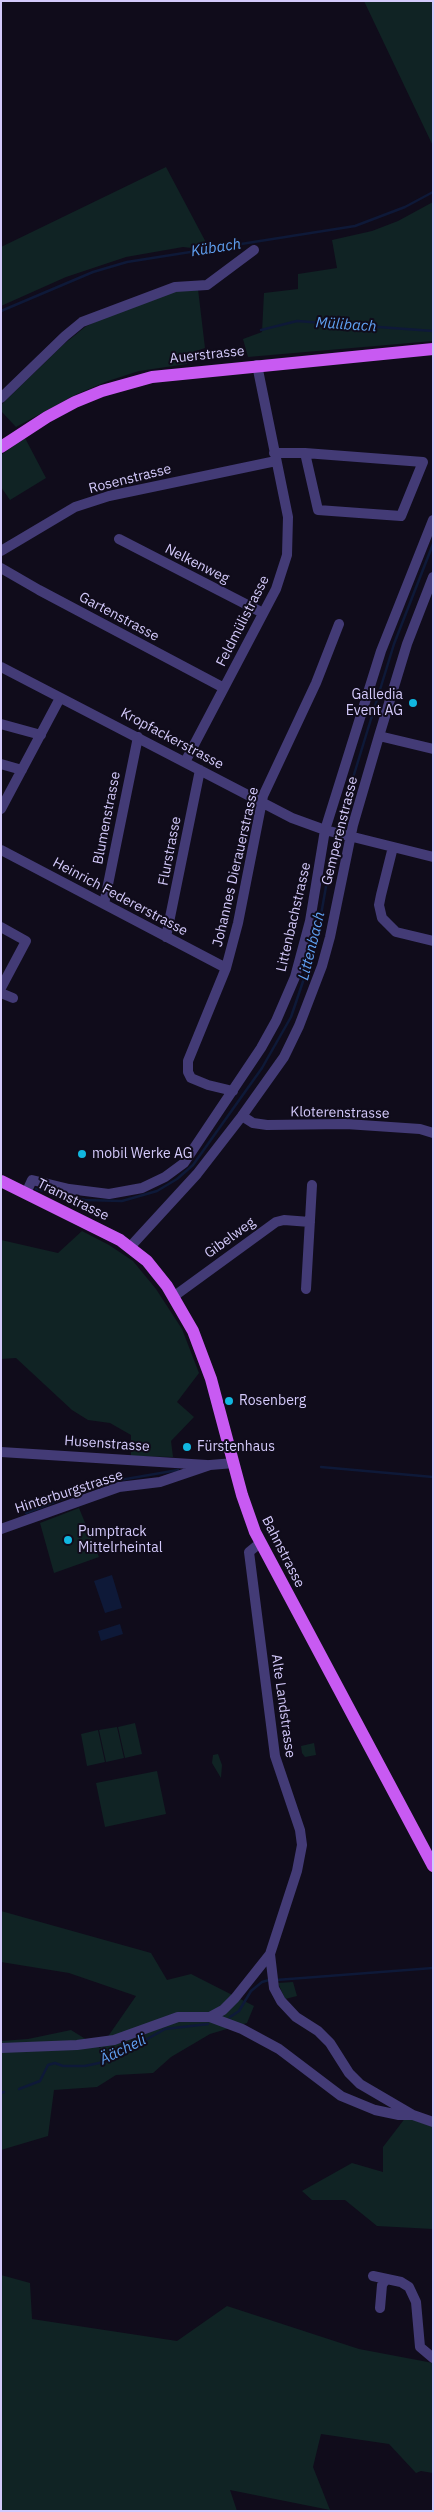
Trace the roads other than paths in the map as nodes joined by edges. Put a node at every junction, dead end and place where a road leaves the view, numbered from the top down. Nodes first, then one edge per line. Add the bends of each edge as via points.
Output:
1 (254, 250) dead end
2 (433, 349) edge
3 (257, 365) junction
4 (1, 398) edge
5 (1, 447) edge
6 (305, 453) junction
7 (275, 457) junction
8 (433, 520) edge
9 (119, 539) dead end
10 (1, 551) edge
11 (1, 568) edge
12 (433, 577) edge
13 (264, 613) junction
14 (339, 624) dead end
15 (1, 667) edge
16 (224, 688) junction
17 (60, 698) junction
18 (1, 724) edge
19 (41, 734) junction
20 (379, 736) junction
21 (138, 737) junction
22 (433, 749) edge
23 (185, 762) junction
24 (1, 764) edge
25 (22, 770) junction
26 (200, 770) junction
27 (262, 803) junction
28 (2, 807) edge
29 (328, 831) junction
30 (347, 836) junction
31 (393, 847) junction
32 (1, 850) edge
33 (433, 857) edge
34 (104, 904) junction
35 (1, 927) edge
36 (166, 937) junction
37 (433, 941) edge
38 (226, 968) junction
39 (1, 988) edge
40 (1, 993) edge
41 (13, 998) dead end
42 (233, 1091) junction
43 (244, 1118) junction
44 (433, 1133) edge
45 (1, 1181) edge
46 (312, 1185) dead end
47 (26, 1194) junction
48 (310, 1222) junction
49 (130, 1247) junction
50 (306, 1289) dead end
51 (173, 1296) junction
52 (1, 1452) edge
53 (234, 1463) junction
54 (210, 1465) junction
55 (1, 1529) edge
56 (260, 1542) junction
57 (433, 1866) edge
58 (270, 1954) junction
59 (210, 2017) junction
60 (1, 2048) edge
61 (413, 2115) junction
62 (433, 2122) edge
63 (372, 2276) dead end
64 (386, 2279) junction
65 (380, 2308) dead end
66 (433, 2358) edge

1 - 4 street via 207,284 175,287 82,322
2 - 3 main road, Auerstrasse
3 - 5 main road, Auerstrasse via 178,373 126,383 75,402
3 - 7 street, Feldmülistrasse
6 - 6 street, Rosenstrasse via 318,454 423,462 401,516 318,510
6 - 7 street, Rosenstrasse
7 - 10 street, Rosenstrasse via 109,496 75,508
7 - 13 street, Feldmülistrasse via 288,517 288,546 278,584
8 - 29 street, Littenbachstrasse via 381,650
9 - 13 street, Nelkenweg
11 - 16 street, Gartenstrasse
12 - 20 street, Gemperenstrasse via 407,644
13 - 16 street, Feldmülistrasse
14 - 27 street, Johannes Dierauerstrasse
15 - 17 street, Kropfackerstrasse
16 - 23 street, Feldmülistrasse
17 - 19 street
17 - 21 street, Kropfackerstrasse
18 - 19 street
19 - 25 street
20 - 22 street
20 - 30 street, Gemperenstrasse
21 - 23 street, Kropfackerstrasse
21 - 34 street, Blumenstrasse
23 - 26 street, Kropfackerstrasse
24 - 25 street
25 - 28 street
26 - 27 street, Kropfackerstrasse
26 - 36 street, Flurstrasse
27 - 29 street, Kropfackerstrasse
27 - 38 street, Johannes Dierauerstrasse
29 - 30 street, Kropfackerstrasse
29 - 42 street, Littenbachstrasse via 295,978 269,1035
30 - 31 street, Kropfackerstrasse
30 - 43 street, Gemperenstrasse via 330,937 312,993 284,1057
31 - 33 street, Kropfackerstrasse
31 - 37 street via 380,895 382,918 396,932
32 - 34 street, Heinrich Federerstrasse
34 - 36 street, Heinrich Federerstrasse
35 - 39 street via 29,942
36 - 38 street, Heinrich Federerstrasse
38 - 42 street, Johannes Dierauerstrasse via 188,1066 191,1078 198,1082
40 - 41 street
42 - 47 street, Littenbachstrasse via 184,1163 165,1177 142,1188 109,1194 32,1180
43 - 44 street, Kloterenstrasse via 267,1125 346,1124 420,1129
43 - 49 street, Gemperenstrasse
45 - 47 main road, Tramstrasse
46 - 48 street
47 - 49 main road, Tramstrasse
48 - 50 street
48 - 51 street, Gibelweg via 276,1222
49 - 51 main road, Bahnstrasse via 147,1261
51 - 53 main road, Bahnstrasse via 193,1331
52 - 54 street, Husenstrasse
53 - 54 street, Hinterburgstrasse
53 - 56 main road, Bahnstrasse via 246,1508
54 - 55 street, Hinterburgstrasse via 160,1482 119,1487
56 - 57 main road, Bahnstrasse
56 - 58 street, Alte Landstrasse via 249,1552 275,1756 302,1845 297,1871
58 - 59 street via 235,1998
58 - 61 street, Alte Landstrasse via 274,1988 281,2001 296,2017 318,2030 360,2084
59 - 60 street via 178,2017 114,2040
59 - 61 street via 242,2029 278,2049 341,2096 375,2110 399,2116
61 - 62 street, Alte Landstrasse
63 - 64 street
64 - 65 street via 382,2285
64 - 66 street via 401,2282 409,2288 416,2302 420,2347

